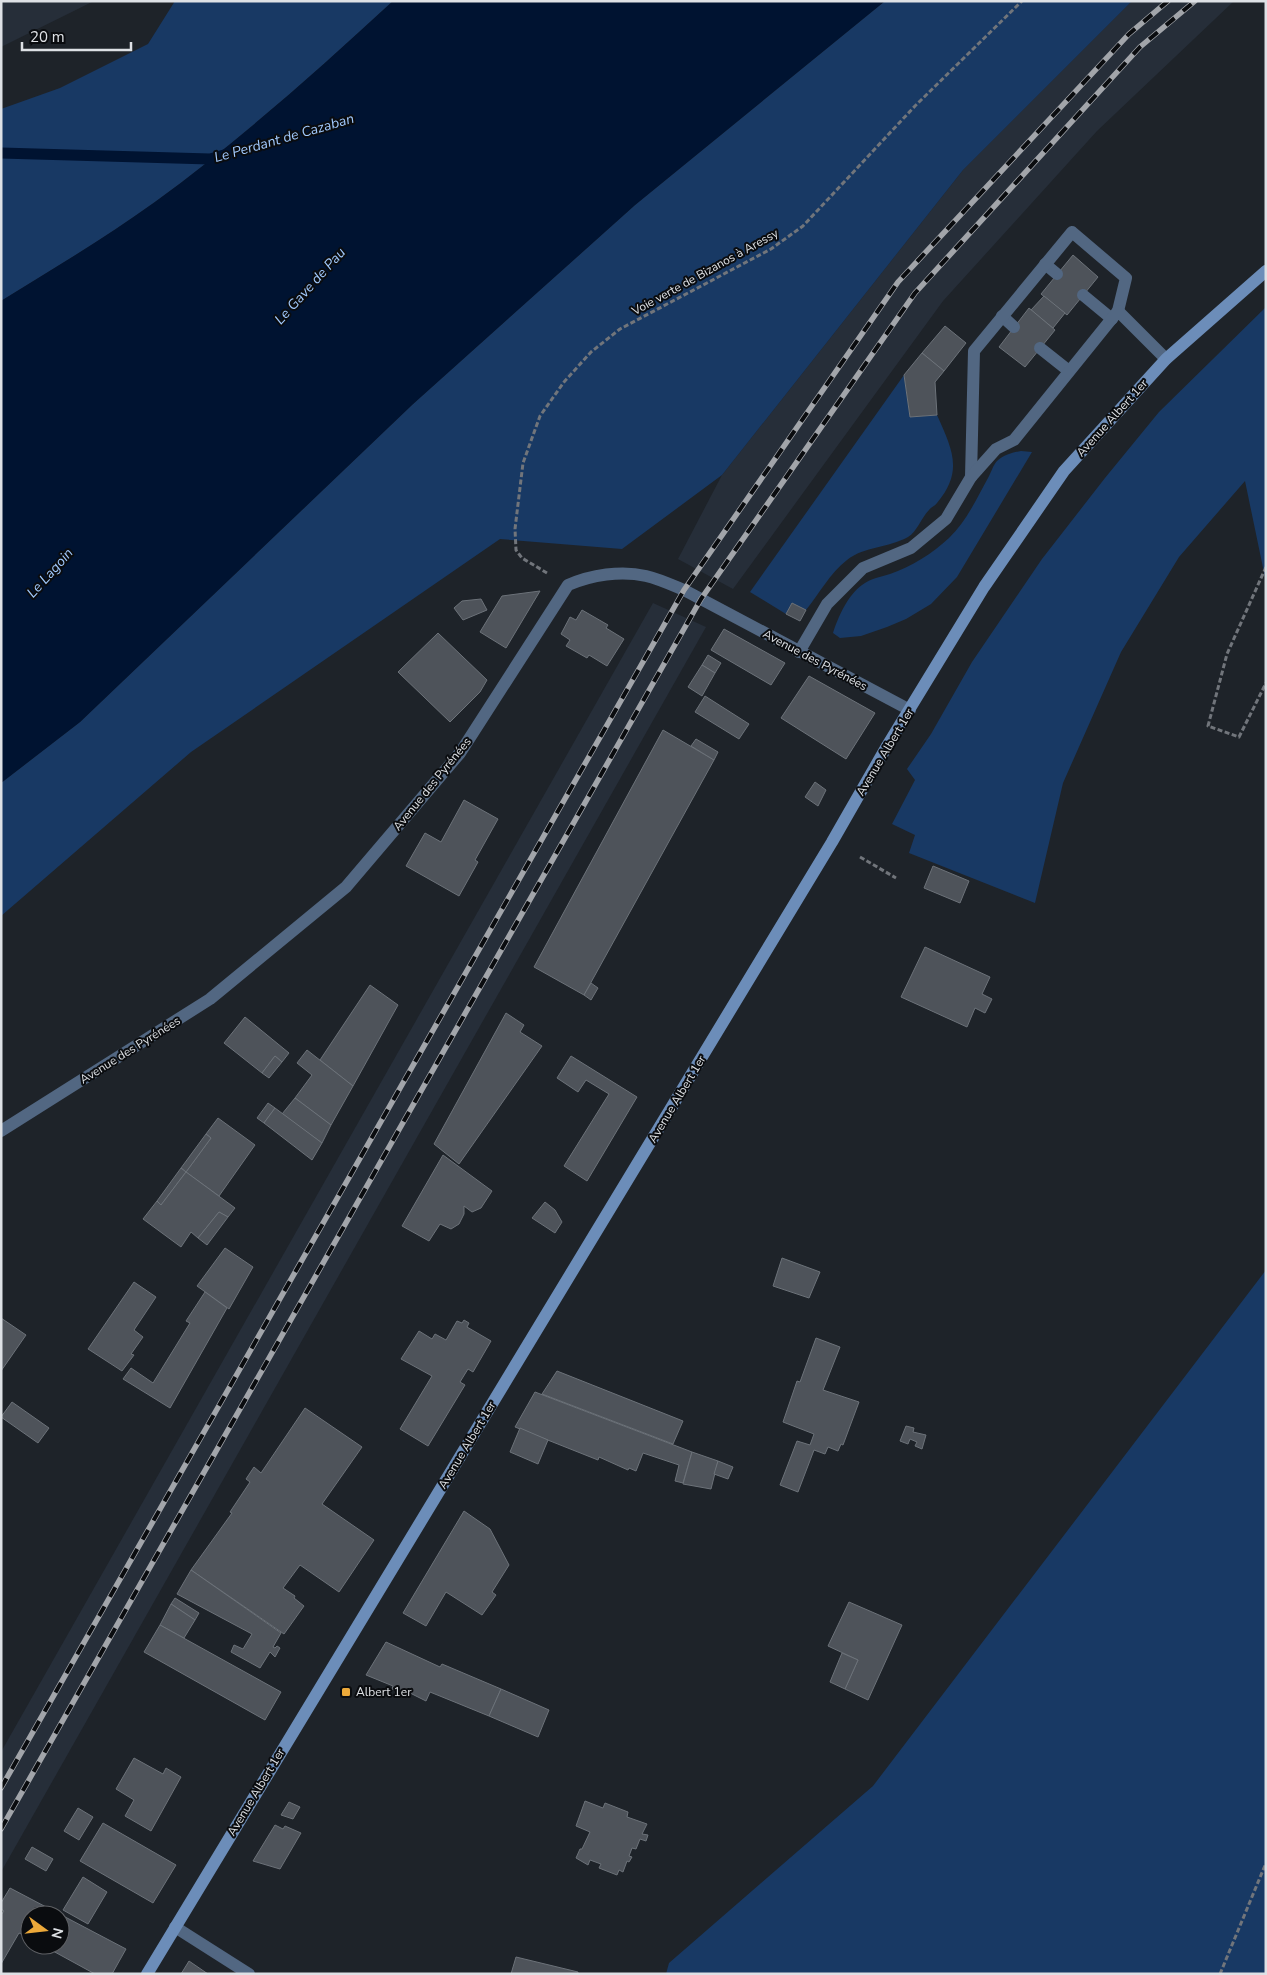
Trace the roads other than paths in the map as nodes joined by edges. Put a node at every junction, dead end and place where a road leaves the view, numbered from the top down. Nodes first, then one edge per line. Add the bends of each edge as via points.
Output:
1 (1045, 264) junction
2 (1266, 271) edge
3 (1057, 274) dead end
4 (1083, 295) dead end
5 (1115, 315) junction
6 (1002, 316) junction
7 (1014, 327) dead end
8 (1040, 348) dead end
9 (1166, 359) junction
10 (1069, 371) junction
11 (972, 477) junction
12 (799, 652) junction
13 (910, 710) junction
14 (1, 1131) edge
15 (175, 1927) junction
16 (147, 1974) edge
17 (249, 1974) edge

1 - 3 street
1 - 5 street via 1072,232 1126,278
1 - 6 street
2 - 9 main road, Avenue Albert 1er
4 - 5 street
5 - 9 street
5 - 10 street
6 - 7 street
6 - 11 street via 974,350
8 - 10 street
9 - 13 main road, Avenue Albert 1er via 1064,470 984,587
10 - 11 street via 1014,440 996,449
11 - 12 street via 946,519 910,548 862,568 827,604
12 - 13 street, Avenue des Pyrénées
12 - 14 street, Avenue des Pyrénées via 684,590 646,576 602,575 568,585 460,753 346,887 210,999
13 - 15 main road, Avenue Albert 1er
15 - 16 main road, Avenue Albert 1er
15 - 17 street

